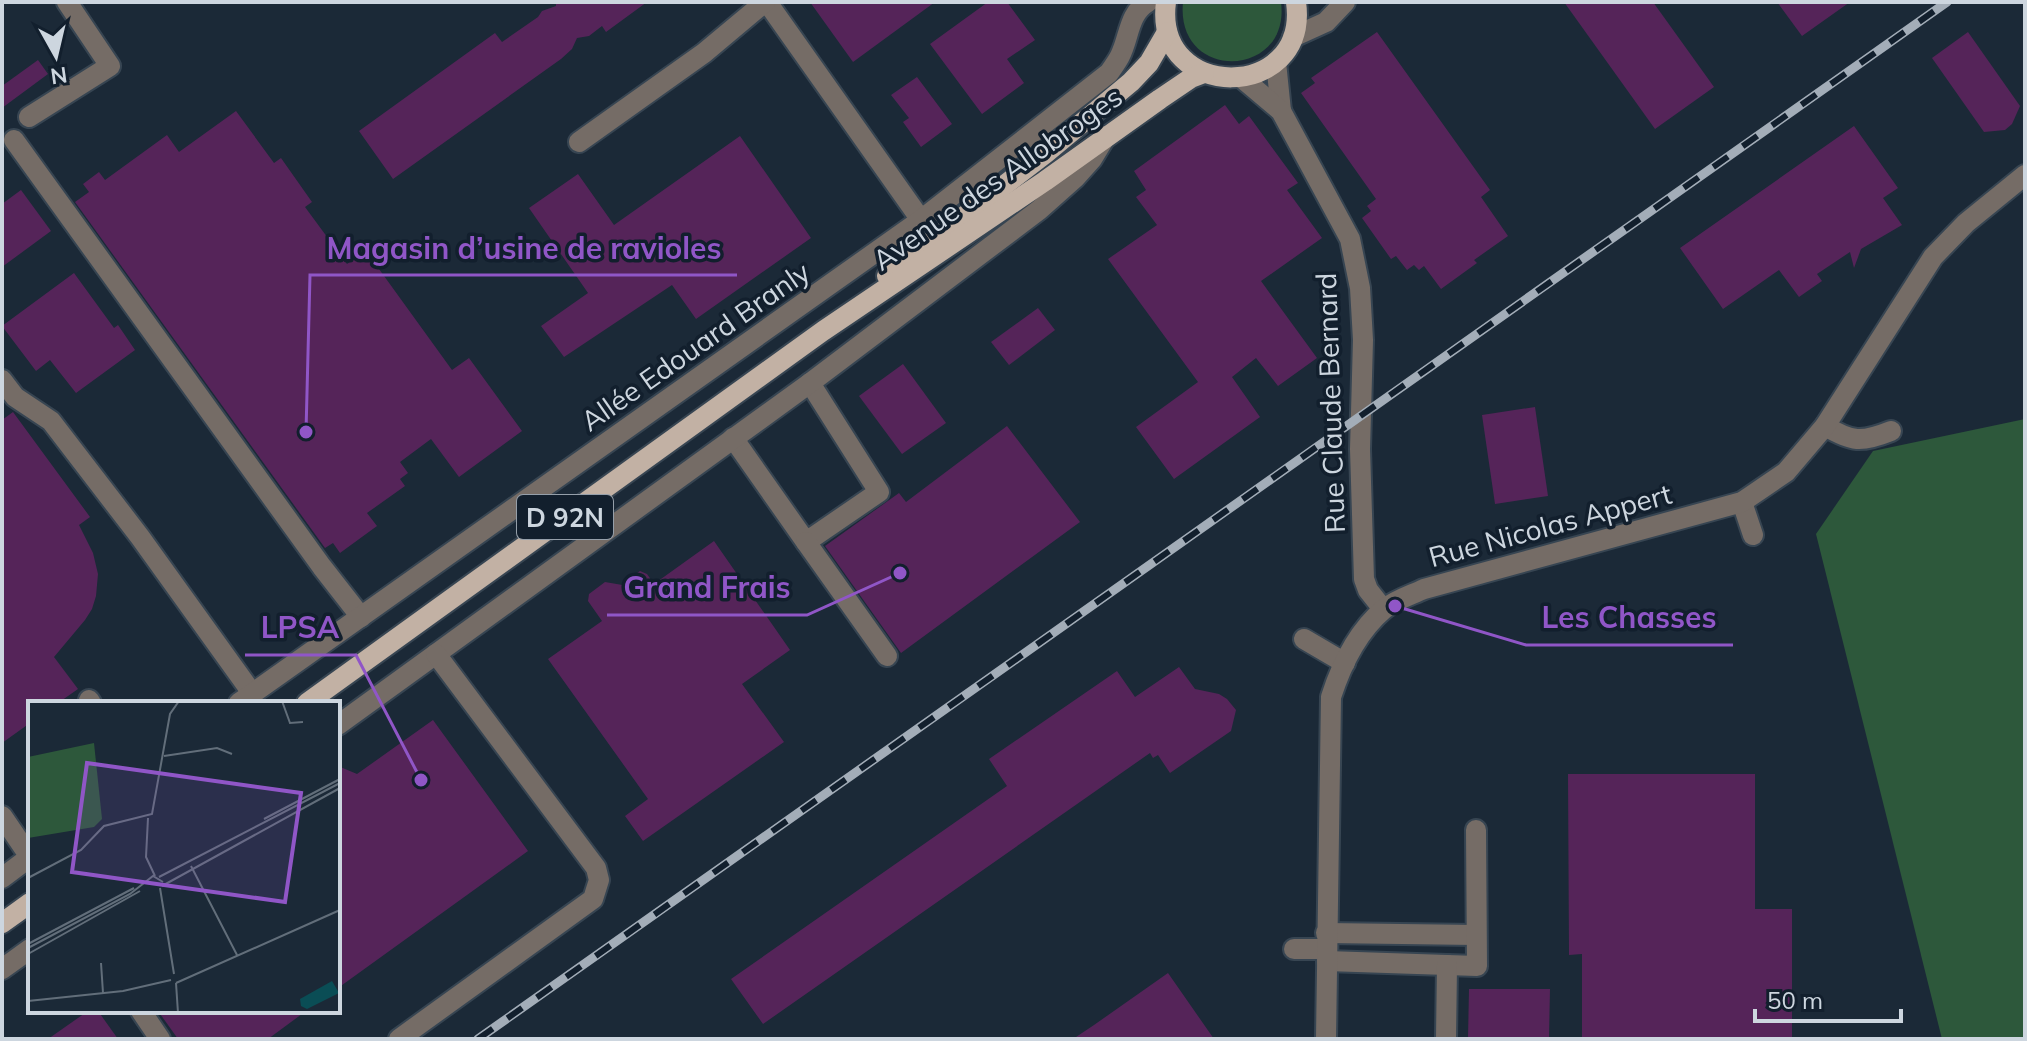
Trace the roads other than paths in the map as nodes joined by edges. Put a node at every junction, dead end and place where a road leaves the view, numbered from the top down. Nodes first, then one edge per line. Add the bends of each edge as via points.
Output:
1 (67, 2) edge
2 (766, 2) edge
3 (1148, 2) edge
4 (1166, 2) edge
5 (1345, 2) edge
6 (1299, 5) edge
7 (1167, 32) junction
8 (1293, 37) junction
9 (1276, 62) junction
10 (1204, 73) junction
11 (1242, 78) junction
12 (1100, 107) junction
13 (1281, 111) junction
14 (29, 117) dead end
15 (1106, 136) junction
16 (14, 140) dead end
17 (579, 142) dead end
18 (2025, 175) edge
19 (1045, 181) junction
20 (1039, 210) junction
21 (921, 220) junction
22 (823, 331) junction
23 (2, 380) edge
24 (810, 383) junction
25 (1825, 426) junction
26 (1891, 431) dead end
27 (733, 438) junction
28 (1742, 502) junction
29 (1753, 535) dead end
30 (806, 542) junction
31 (1383, 609) junction
32 (361, 617) junction
33 (1304, 639) dead end
34 (436, 654) junction
35 (887, 656) dead end
36 (1345, 663) junction
37 (246, 698) edge
38 (310, 701) edge
39 (340, 724) edge
40 (2, 816) edge
41 (1476, 830) dead end
42 (28, 854) edge
43 (28, 858) edge
44 (2, 878) edge
45 (28, 904) edge
46 (2, 923) edge
47 (1476, 935) junction
48 (1326, 948) junction
49 (1294, 949) dead end
50 (28, 950) edge
51 (1447, 965) junction
52 (2, 969) edge
53 (142, 1013) edge
54 (160, 1039) edge
55 (399, 1039) edge
56 (1326, 1039) edge
57 (1446, 1039) edge

1 - 14 street via 110,66
2 - 17 street
2 - 21 street
3 - 21 street, Allée Edouard Branly via 1131,21 1109,73
4 - 7 main road
5 - 8 street via 1326,22
6 - 8 main road
7 - 10 main road via 1181,56
7 - 12 main road, Avenue des Allobroges / D 92N via 1149,63
8 - 9 main road
9 - 11 main road
9 - 13 street, Rue Claude Bernard
10 - 11 main road
10 - 15 main road, Avenue des Allobroges / D 92N
11 - 13 street, Rue Claude Bernard
12 - 19 street via 1051,160
12 - 22 main road, Avenue des Allobroges / D 92N
13 - 31 street, Rue Claude Bernard via 1350,239 1363,340 1364,579
15 - 19 main road, Avenue des Allobroges / D 92N
15 - 20 street via 1075,178
16 - 32 street
18 - 25 street, Rue Nicolas Appert via 1933,257
19 - 20 street
19 - 22 main road, Avenue des Allobroges / D 92N
20 - 24 street
21 - 32 street, Allée Edouard Branly
22 - 38 main road, Avenue des Allobroges / D 92N
23 - 37 street via 15,397 51,421 140,537
24 - 27 street
24 - 30 street via 879,492
25 - 26 street via 1861,441
25 - 28 street, Rue Nicolas Appert via 1786,472
27 - 30 street
27 - 34 street
28 - 29 street
28 - 31 street, Rue Nicolas Appert via 1424,589
30 - 35 street
31 - 36 street, Rue Nicolas Appert
32 - 37 street, Allée Edouard Branly
33 - 36 street
34 - 39 street
34 - 55 street via 596,868 599,880 593,899
36 - 48 street, Rue Nicolas Appert via 1331,697
40 - 42 street
41 - 47 street
43 - 44 street
45 - 46 main road
47 - 48 street
47 - 51 street via 1477,966
48 - 49 street
48 - 51 street
48 - 56 street, Rue Nicolas Appert
50 - 52 street
51 - 57 street
53 - 54 street

